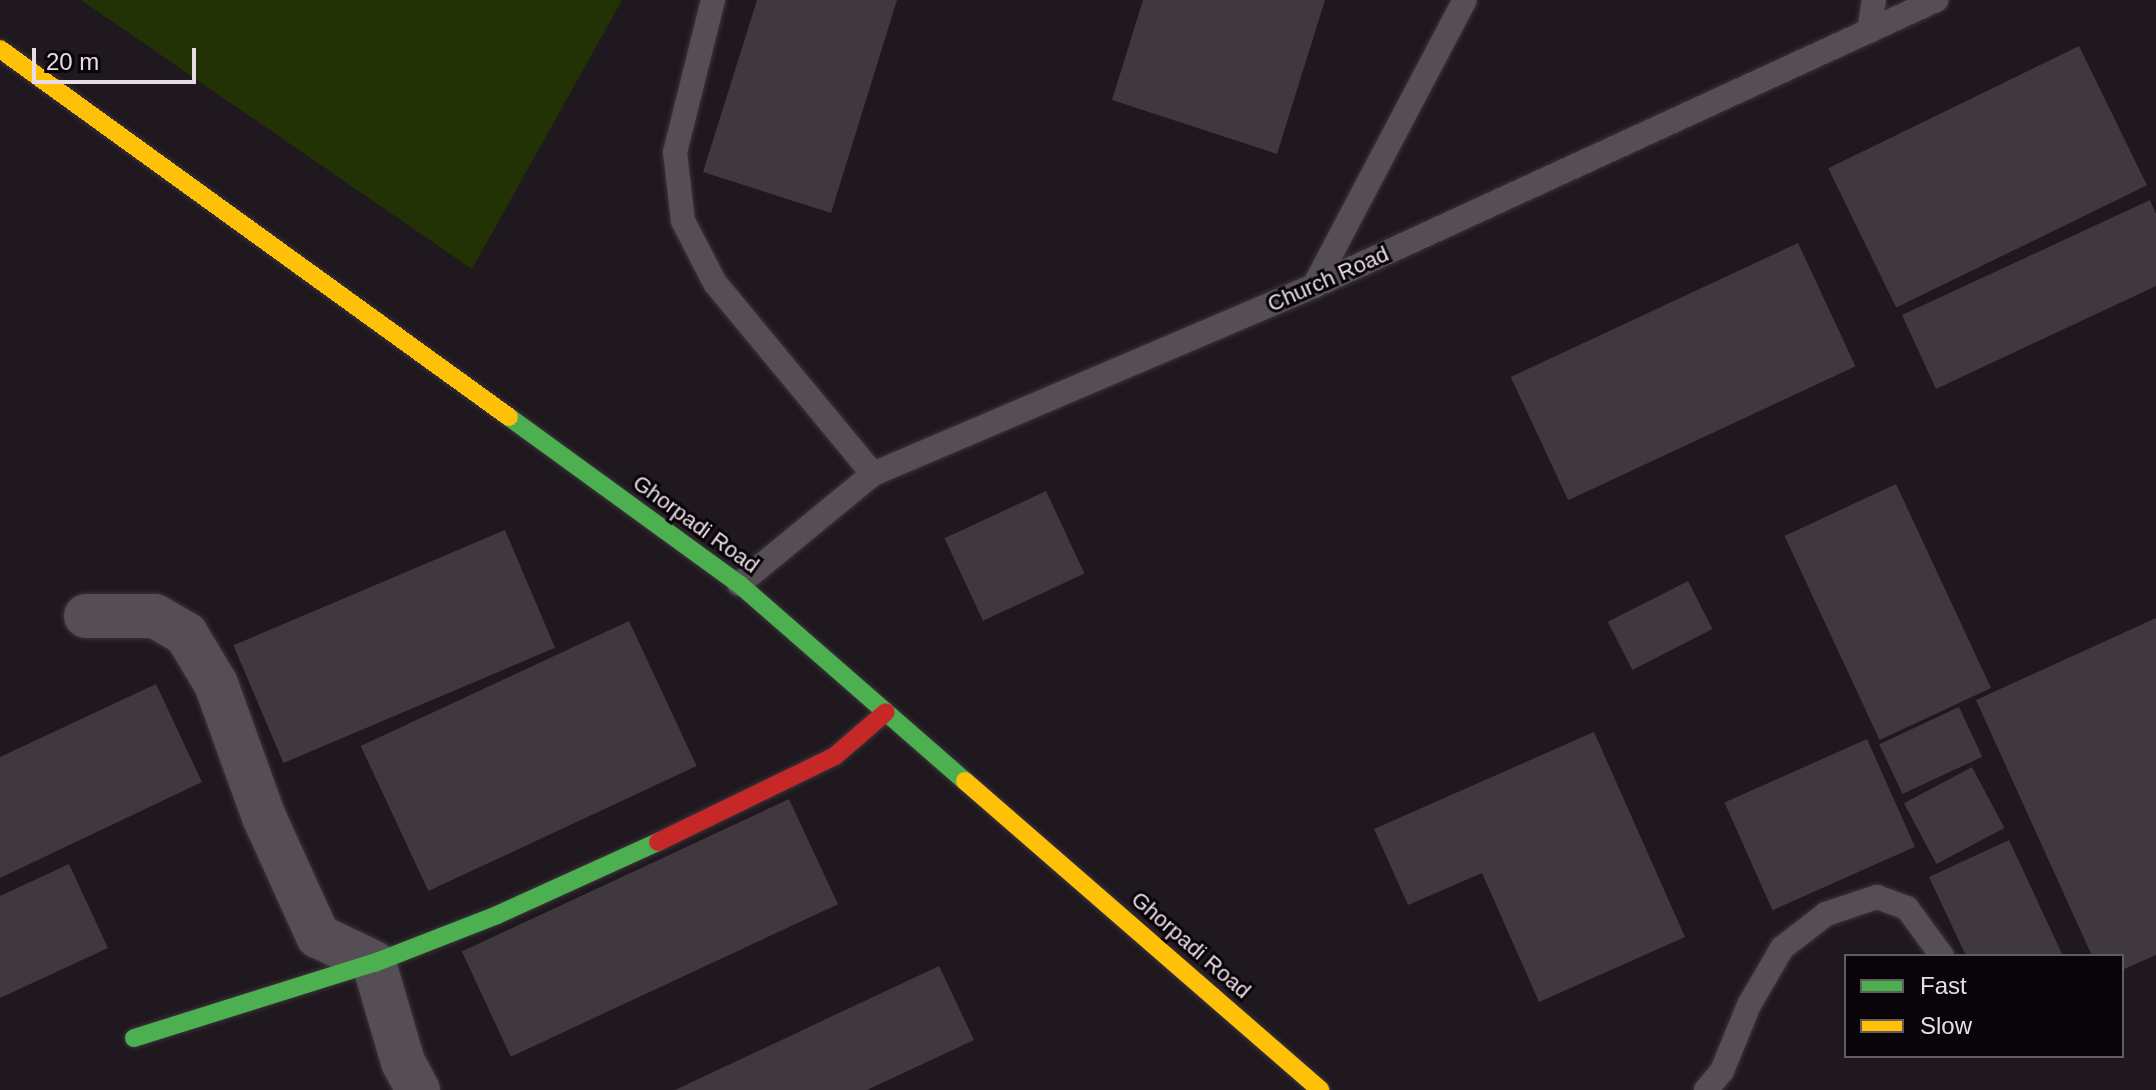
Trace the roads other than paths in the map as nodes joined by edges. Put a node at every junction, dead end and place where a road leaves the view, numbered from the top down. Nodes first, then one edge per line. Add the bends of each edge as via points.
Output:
1 (713, 0) edge
2 (1465, 0) edge
3 (1874, 0) edge
4 (1936, 0) edge
5 (1869, 31) junction
6 (0, 49) edge
7 (1314, 286) junction
8 (873, 474) junction
9 (739, 584) junction
10 (86, 616) dead end
11 (886, 712) junction
12 (1941, 954) edge
13 (374, 963) junction
14 (134, 1038) dead end
15 (418, 1090) edge
16 (1321, 1090) edge
17 (1706, 1090) edge

1 - 8 lane via 675,152 683,221 715,283
2 - 7 lane
3 - 5 lane
4 - 5 lane, Church Road
5 - 7 lane, Church Road
6 - 9 main road, Ghorpadi Road
7 - 8 lane, Church Road
8 - 9 lane, Church Road
9 - 11 main road, Ghorpadi Road
10 - 13 street via 155,616 186,634 216,684 264,817 318,936
11 - 13 main road via 835,756 782,785 497,915
11 - 16 main road, Ghorpadi Road
12 - 17 lane via 1907,908 1877,897 1826,914 1782,948 1749,1005 1722,1071
13 - 14 main road
13 - 15 street via 403,1062

